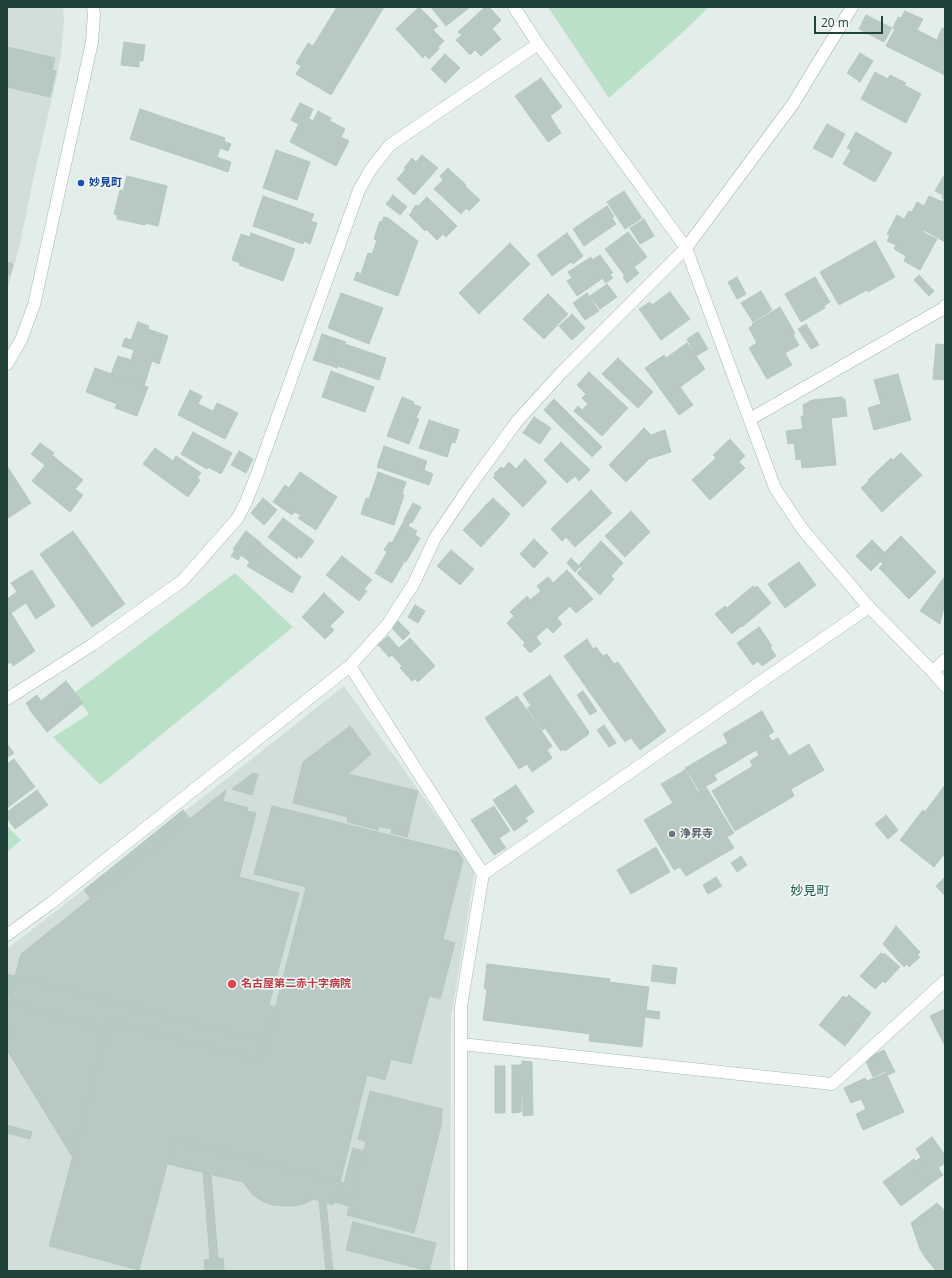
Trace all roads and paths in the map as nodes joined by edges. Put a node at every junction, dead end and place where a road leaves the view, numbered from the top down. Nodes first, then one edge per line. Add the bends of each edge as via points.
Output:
1 (93, 7) edge
2 (514, 7) edge
3 (852, 7) edge
4 (538, 44) junction
5 (686, 248) junction
6 (945, 307) edge
7 (7, 364) edge
8 (750, 419) junction
9 (869, 607) junction
10 (945, 660) edge
11 (350, 666) junction
12 (933, 672) junction
13 (945, 686) edge
14 (7, 699) edge
15 (484, 874) junction
16 (7, 935) edge
17 (945, 981) edge
18 (461, 1044) junction
19 (461, 1271) edge

1 - 7 street via 92,42 34,305 21,340
2 - 4 street
3 - 5 street via 793,104
4 - 5 street
4 - 14 street via 390,145 371,169 359,190 257,474 237,519 182,581 92,645
5 - 8 street
5 - 11 street via 562,372 518,420 435,538 414,583 387,626
6 - 8 street
8 - 9 street via 775,488 803,530
9 - 12 street
9 - 15 street
10 - 12 street
11 - 15 street
11 - 16 street
12 - 13 street
15 - 18 street via 461,1006
17 - 18 street via 832,1084
18 - 19 street

